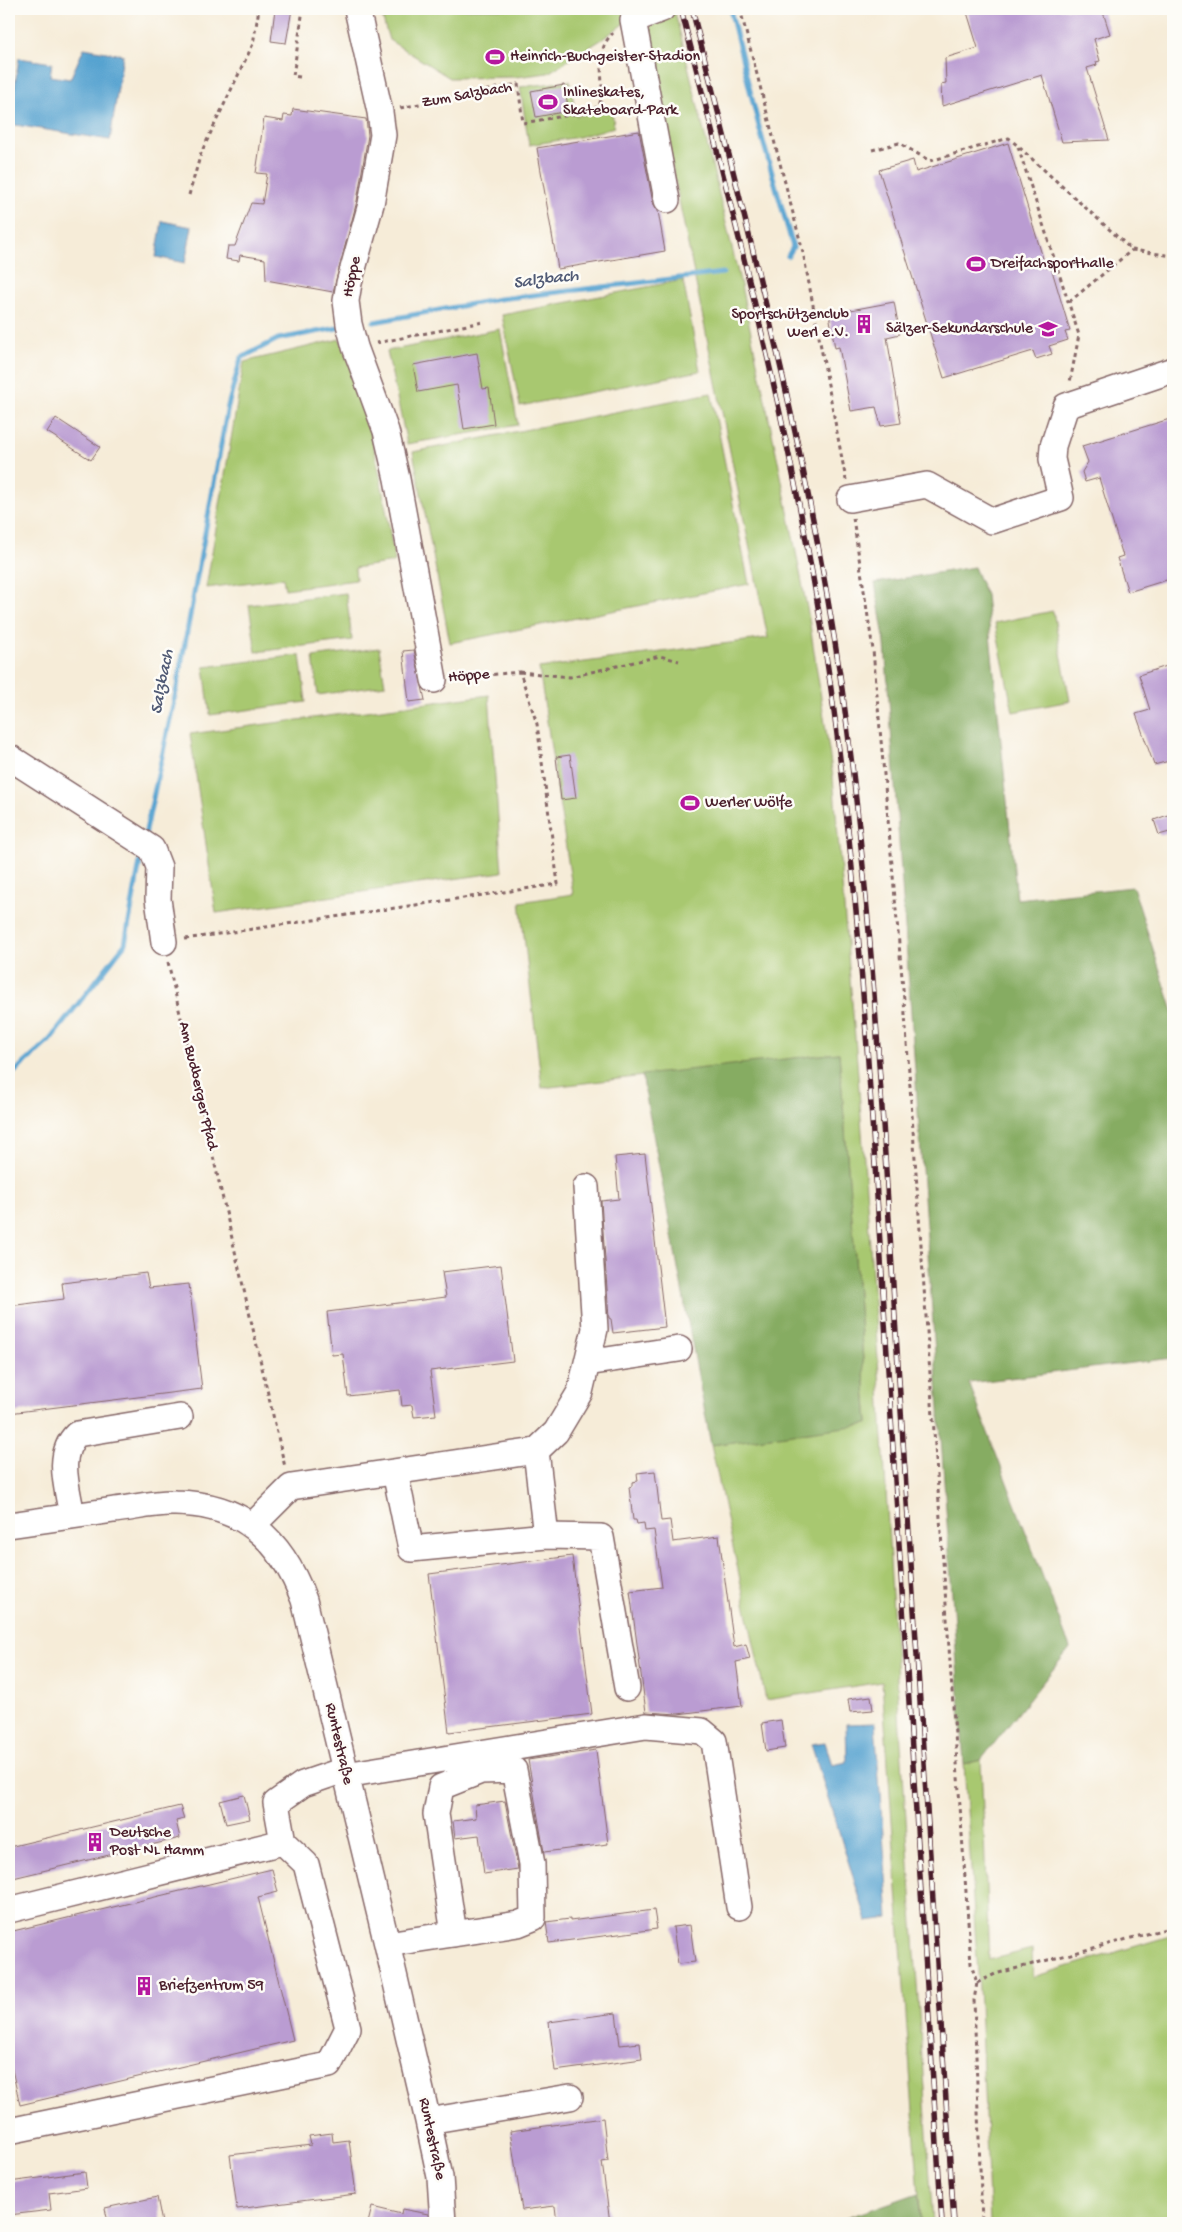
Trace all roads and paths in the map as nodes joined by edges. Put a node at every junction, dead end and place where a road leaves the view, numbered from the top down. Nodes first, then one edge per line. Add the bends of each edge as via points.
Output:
1 (259, 9) edge
2 (303, 9) edge
3 (357, 9) edge
4 (662, 9) edge
5 (740, 9) edge
6 (633, 20) junction
7 (300, 77) dead end
8 (382, 123) junction
9 (1018, 146) junction
10 (872, 150) dead end
11 (189, 196) dead end
12 (667, 200) dead end
13 (1132, 250) junction
14 (1173, 256) edge
15 (1069, 302) junction
16 (483, 322) dead end
17 (355, 347) junction
18 (1173, 370) edge
19 (1066, 406) junction
20 (850, 499) junction
21 (679, 661) dead end
22 (520, 672) junction
23 (434, 680) joint
24 (9, 758) edge
25 (164, 942) junction
26 (586, 1187) dead end
27 (679, 1349) dead end
28 (587, 1363) junction
29 (180, 1417) dead end
30 (536, 1451) junction
31 (396, 1472) junction
32 (291, 1487) junction
33 (72, 1516) junction
34 (9, 1525) edge
35 (253, 1526) junction
36 (546, 1536) junction
37 (627, 1688) dead end
38 (344, 1772) junction
39 (282, 1842) junction
40 (738, 1907) dead end
41 (9, 1910) edge
42 (1173, 1927) edge
43 (454, 1934) junction
44 (388, 1944) junction
45 (978, 1983) junction
46 (570, 2097) dead end
47 (428, 2121) junction
48 (9, 2131) edge
49 (443, 2223) edge
50 (982, 2223) edge

1 - 11 path via 253,44 200,153
2 - 7 path via 293,76
3 - 8 street, Höppe
4 - 6 street
5 - 20 path via 803,252
6 - 8 path, Zum Salzbach via 606,39 600,59 603,96 599,106 586,112 523,123 518,84
6 - 12 street
8 - 17 street, Höppe via 371,204 346,301
9 - 10 path via 1009,138 930,161 899,143
9 - 13 path
9 - 15 path
13 - 14 path
13 - 15 path
15 - 19 path via 1079,335
16 - 17 path
17 - 23 street, Höppe via 386,431
18 - 19 street
19 - 20 street via 1052,459 1062,498 992,521 927,485
20 - 45 path via 873,650 901,970 971,1964
21 - 22 path, Höppe via 660,656 570,677
22 - 23 path, Höppe
22 - 25 path via 538,724 558,884
24 - 25 street via 142,843 159,868 158,899
25 - 32 path, Am Budberger Pfad
26 - 28 street via 595,1329
27 - 28 street
28 - 30 street via 580,1392 556,1432
29 - 33 street via 77,1434 65,1453
30 - 31 street
30 - 36 street
31 - 32 street
31 - 36 street via 411,1549
32 - 35 street
33 - 34 street, Runtestraße
33 - 35 street, Runtestraße via 173,1502 230,1512
35 - 38 street, Runtestraße via 278,1550 295,1574
36 - 37 street via 600,1537
38 - 39 street via 303,1784 276,1804
38 - 40 street via 646,1726 702,1730 714,1741
38 - 44 street, Runtestraße
39 - 41 street
39 - 48 street via 306,1864 348,2028 329,2065
42 - 45 path via 995,1974
43 - 43 street via 518,1924 533,1918 532,1864 514,1770 481,1771 441,1787 436,1814
43 - 44 street
44 - 47 street, Runtestraße
45 - 50 path via 974,2000
46 - 47 street
47 - 49 street, Runtestraße via 440,2177

